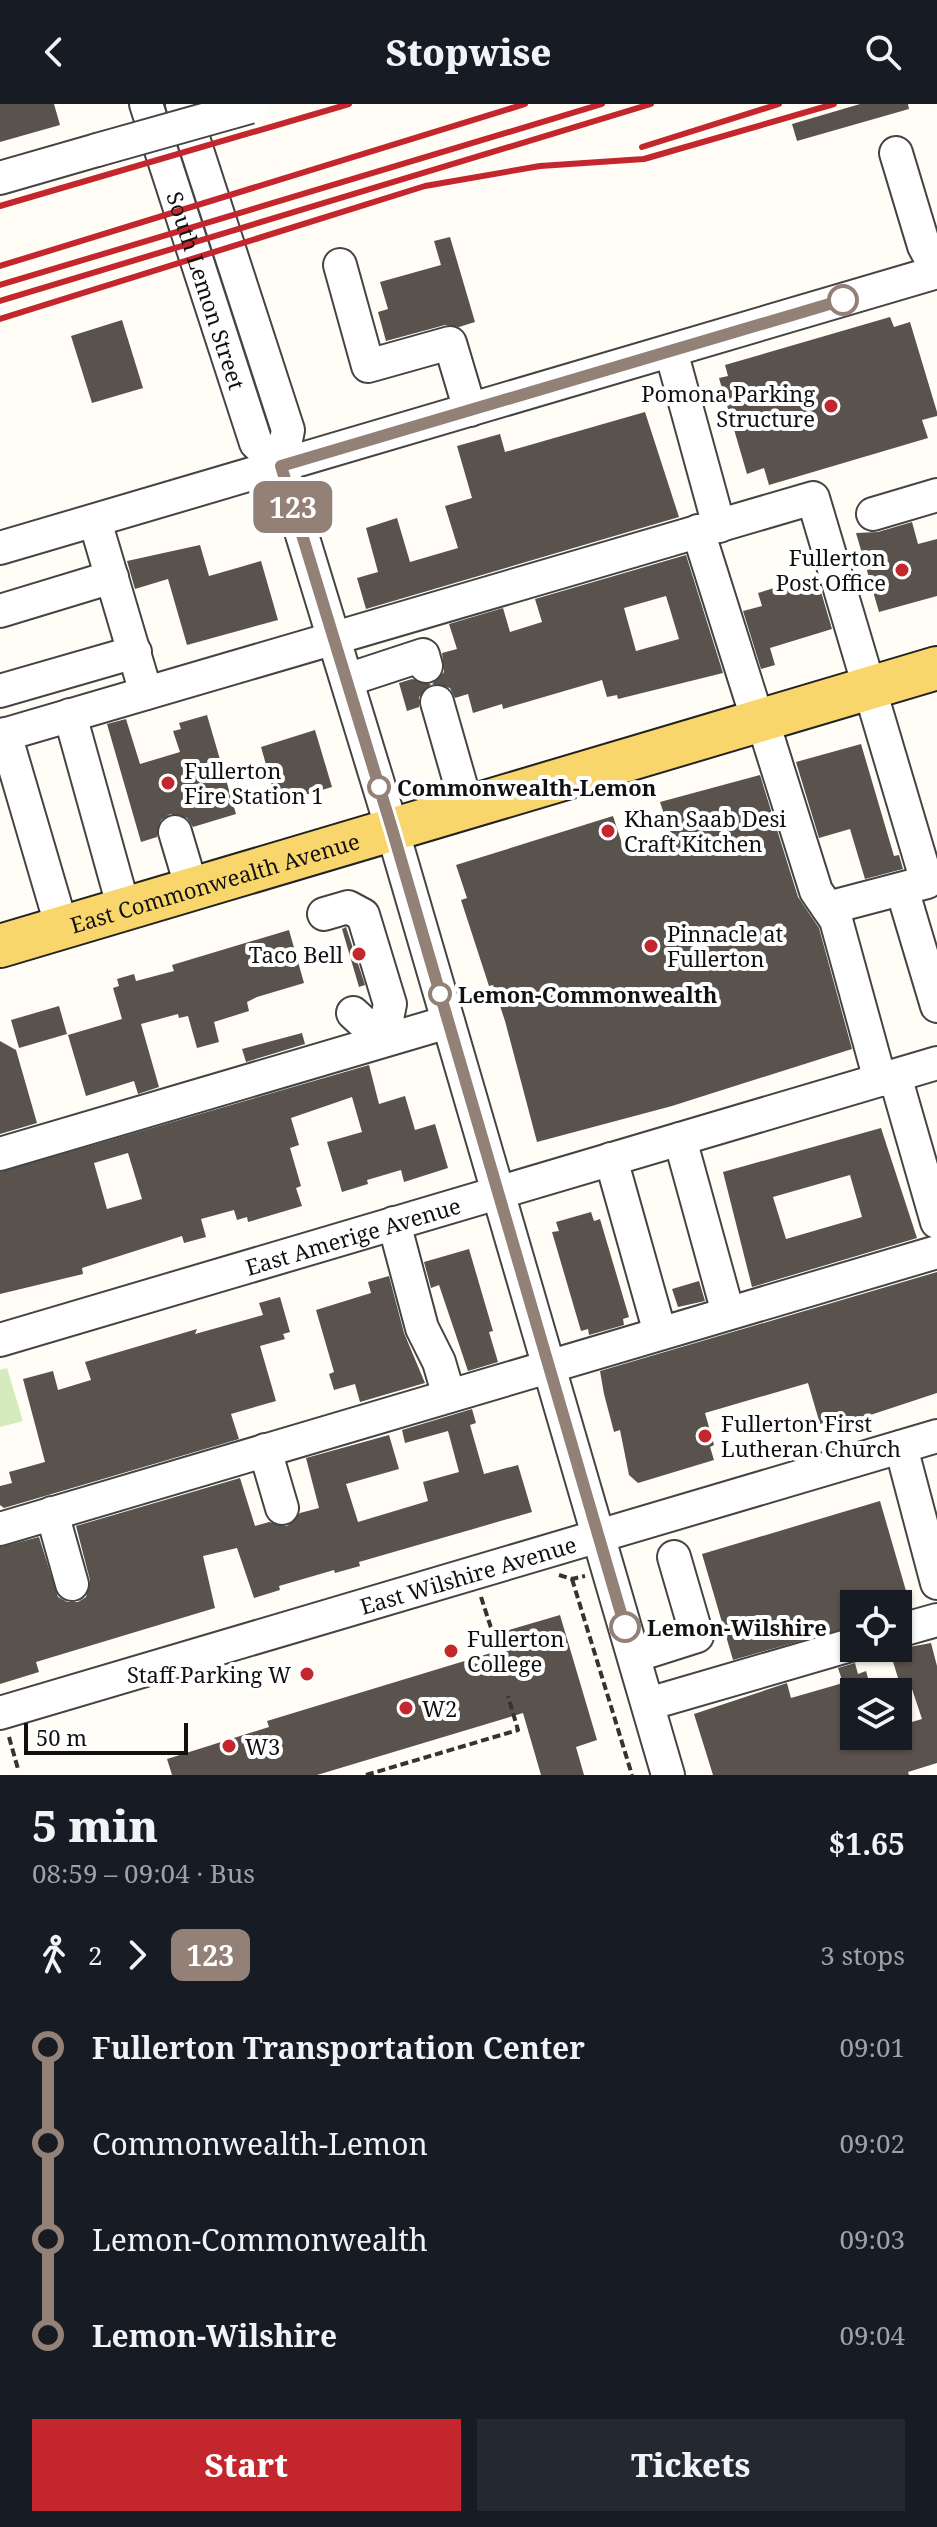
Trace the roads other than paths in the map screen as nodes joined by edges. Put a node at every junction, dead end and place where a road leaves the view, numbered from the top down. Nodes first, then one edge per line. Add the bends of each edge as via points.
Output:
1 (146, 104) edge
2 (182, 104) edge
3 (254, 106) edge
4 (896, 153) dead end
5 (0, 178) edge
6 (340, 265) dead end
7 (937, 271) edge
8 (671, 351) junction
9 (470, 410) junction
10 (281, 466) junction
11 (937, 495) edge
12 (873, 514) dead end
13 (95, 521) junction
14 (709, 528) junction
15 (0, 548) edge
16 (112, 577) junction
17 (0, 611) edge
18 (334, 638) junction
19 (135, 652) junction
20 (426, 666) dead end
21 (937, 668) edge
22 (347, 680) junction
23 (870, 687) junction
24 (0, 691) edge
25 (146, 693) junction
26 (437, 702) dead end
27 (70, 715) junction
28 (760, 720) junction
29 (3, 735) edge
30 (467, 807) junction
31 (392, 829) junction
32 (175, 832) dead end
33 (914, 885) junction
34 (192, 889) junction
35 (828, 908) junction
36 (124, 909) junction
37 (324, 914) dead end
38 (62, 928) junction
39 (0, 946) edge
40 (937, 1006) edge
41 (353, 1013) dead end
42 (448, 1022) junction
43 (937, 1063) edge
44 (888, 1078) junction
45 (680, 1139) junction
46 (0, 1154) edge
47 (611, 1159) junction
48 (498, 1193) junction
49 (937, 1222) edge
50 (394, 1223) junction
51 (937, 1252) edge
52 (728, 1313) junction
53 (660, 1333) junction
54 (0, 1340) edge
55 (549, 1366) junction
56 (449, 1396) junction
57 (937, 1436) edge
58 (901, 1447) junction
59 (265, 1450) junction
60 (282, 1508) dead end
61 (52, 1513) junction
62 (0, 1529) edge
63 (599, 1538) junction
64 (674, 1557) dead end
65 (937, 1583) edge
66 (72, 1584) dead end
67 (937, 1620) edge
68 (912, 1627) edge
69 (840, 1648) edge
70 (634, 1656) junction
71 (648, 1704) junction
72 (0, 1713) edge
73 (668, 1775) edge

1 - 10 street, South Lemon Street via 256,443
2 - 10 street, South Lemon Street via 288,430
3 - 5 street, bridge
4 - 7 street via 924,246
6 - 9 street via 368,366 450,343
7 - 8 street
8 - 9 street
8 - 14 street
9 - 10 street
10 - 13 street
10 - 18 street, South Lemon Street
11 - 12 street
13 - 15 street
13 - 16 street
14 - 18 street
14 - 23 street via 813,498
14 - 28 street
16 - 17 street
16 - 19 street
18 - 22 street, South Lemon Street
18 - 25 street
19 - 24 street
19 - 25 street
20 - 22 street via 423,655
21 - 23 main road, East Commonwealth Avenue
22 - 31 street, South Lemon Street
23 - 28 main road, East Commonwealth Avenue
23 - 33 street
25 - 27 street
26 - 30 street
27 - 29 street
27 - 36 street
28 - 30 main road, East Commonwealth Avenue
28 - 35 street via 816,891
29 - 38 street
30 - 31 main road, East Commonwealth Avenue
31 - 34 main road, East Commonwealth Avenue
31 - 42 street, South Lemon Street
32 - 34 street
33 - 35 street
33 - 40 street
34 - 36 main road, East Commonwealth Avenue
35 - 44 street
36 - 38 main road, East Commonwealth Avenue
37 - 41 street via 348,907 363,915 390,1004 387,1019 374,1027
38 - 39 main road, East Commonwealth Avenue
42 - 46 street
42 - 48 street, South Lemon Street
43 - 44 street, East Amerige Avenue
44 - 45 street, East Amerige Avenue
44 - 49 street
45 - 47 street, East Amerige Avenue
45 - 52 street
47 - 48 street, East Amerige Avenue
47 - 53 street
48 - 50 street, East Amerige Avenue
48 - 55 street, South Lemon Street
50 - 54 street, East Amerige Avenue
50 - 56 street via 422,1328
51 - 52 street
52 - 53 street
53 - 55 street
55 - 56 street
55 - 63 street, South Lemon Street
56 - 59 street
57 - 58 street, East Wilshire Avenue
58 - 63 street, East Wilshire Avenue
58 - 65 street
59 - 60 street
59 - 61 street
61 - 62 street
61 - 66 street
63 - 70 street, South Lemon Street
63 - 72 street, East Wilshire Avenue
64 - 70 street via 697,1636
67 - 68 street
69 - 71 street
70 - 71 street, South Lemon Street
71 - 73 street, South Lemon Street

